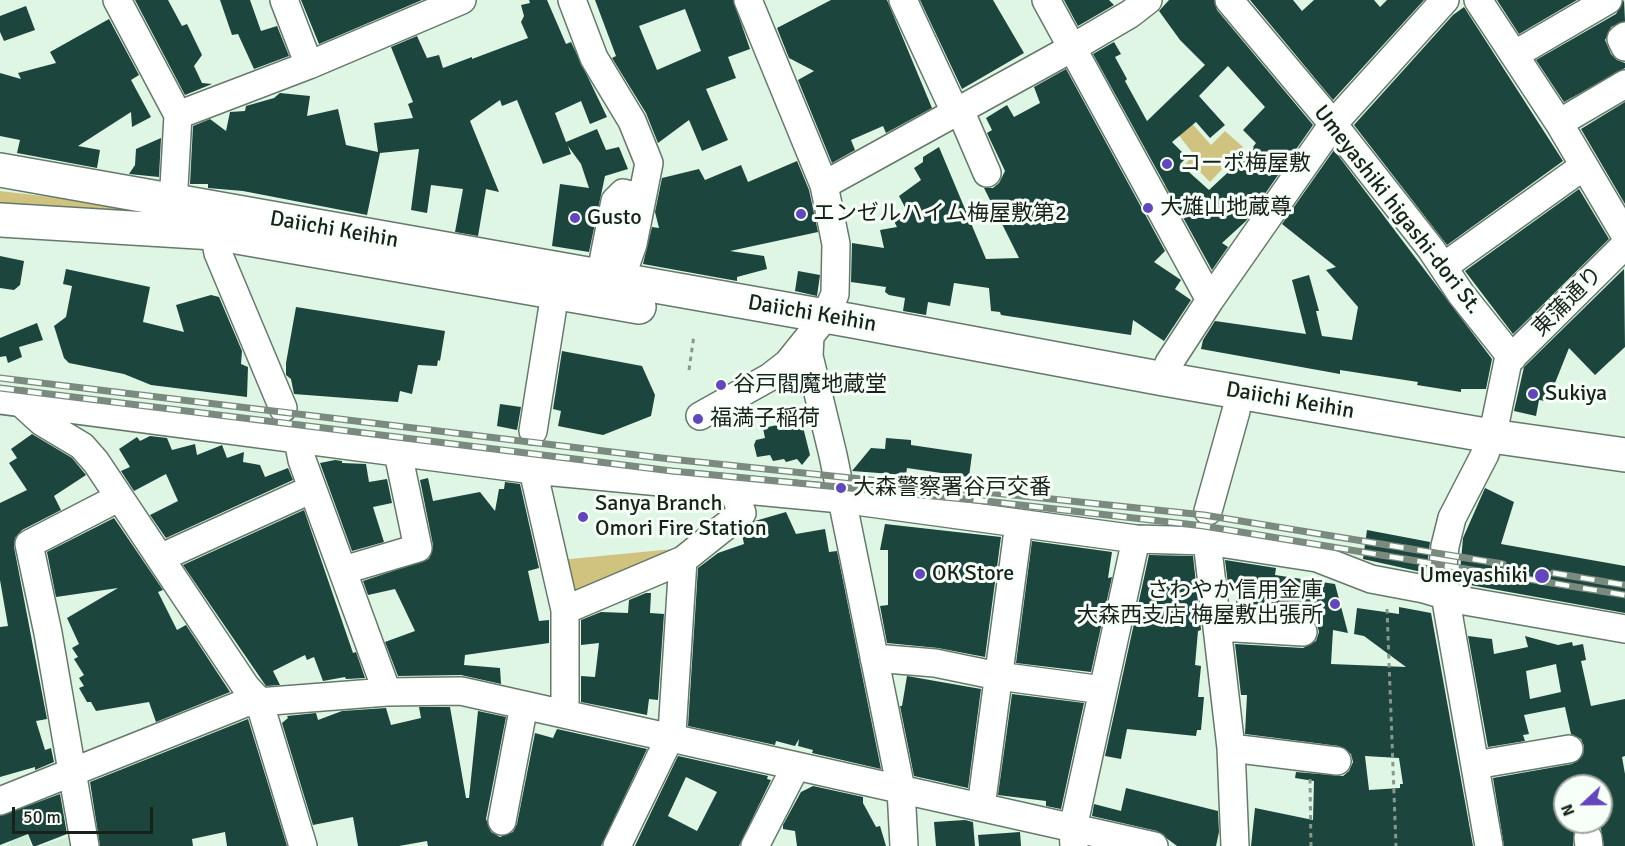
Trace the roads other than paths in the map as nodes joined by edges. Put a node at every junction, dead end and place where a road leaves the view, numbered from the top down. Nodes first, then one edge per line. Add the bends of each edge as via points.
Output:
1 (117, 0) edge
2 (284, 0) edge
3 (572, 0) edge
4 (748, 0) edge
5 (903, 0) edge
6 (1046, 0) edge
7 (1148, 0) edge
8 (1229, 0) edge
9 (1445, 0) edge
10 (1478, 0) edge
11 (1608, 0) edge
12 (458, 1) edge
13 (1625, 36) edge
14 (1625, 47) edge
15 (1072, 48) junction
16 (1515, 55) junction
17 (309, 65) junction
18 (1625, 84) edge
19 (957, 111) junction
20 (178, 115) junction
21 (1559, 123) junction
22 (1333, 124) junction
23 (1584, 166) junction
24 (0, 170) edge
25 (987, 174) dead end
26 (0, 179) edge
27 (57, 181) junction
28 (824, 185) junction
29 (168, 215) junction
30 (0, 220) edge
31 (214, 233) junction
32 (1625, 235) edge
33 (1625, 245) edge
34 (1443, 267) junction
35 (610, 279) junction
36 (555, 293) junction
37 (1210, 300) junction
38 (818, 327) junction
39 (1512, 358) junction
40 (1164, 379) junction
41 (10, 401) edge
42 (283, 408) dead end
43 (1236, 411) junction
44 (700, 416) dead end
45 (533, 431) dead end
46 (298, 440) junction
47 (1488, 445) junction
48 (398, 453) junction
49 (1625, 455) edge
50 (533, 470) junction
51 (1625, 476) edge
52 (312, 489) junction
53 (733, 490) junction
54 (118, 498) junction
55 (842, 499) junction
56 (1208, 511) dead end
57 (1019, 523) junction
58 (1136, 539) junction
59 (1207, 541) junction
60 (159, 558) junction
61 (683, 560) junction
62 (344, 570) junction
63 (1444, 595) junction
64 (565, 610) junction
65 (1219, 627) junction
66 (1625, 629) edge
67 (1303, 632) dead end
68 (874, 658) junction
69 (998, 676) junction
70 (1103, 690) junction
71 (387, 692) junction
72 (259, 701) junction
73 (524, 705) junction
74 (565, 714) junction
75 (668, 739) junction
76 (1231, 748) junction
77 (1569, 749) dead end
78 (1337, 761) dead end
79 (1475, 765) junction
80 (795, 768) junction
81 (72, 772) junction
82 (901, 789) junction
83 (0, 801) edge
84 (981, 807) junction
85 (502, 821) dead end
86 (1073, 837) edge
87 (1137, 844) edge
88 (85, 846) edge
89 (303, 846) edge
90 (617, 846) edge
91 (755, 846) edge
92 (904, 846) edge
93 (1235, 846) edge
94 (1489, 846) edge

1 - 20 street
2 - 17 street
3 - 35 street via 594,58 632,121 649,163 642,198 623,193 615,201
4 - 28 street
5 - 19 street
6 - 15 street
7 - 15 street
8 - 22 street, Umeyashiki higashi-dori St.
9 - 22 street
10 - 16 street
11 - 16 street
12 - 17 street
13 - 14 street via 1621,39
15 - 19 street
15 - 37 street
16 - 21 street
17 - 20 street via 234,89
18 - 21 street
19 - 25 street
19 - 28 street
20 - 29 street
21 - 23 street
22 - 34 street, Umeyashiki higashi-dori St.
22 - 37 street
23 - 32 street
23 - 34 street
24 - 27 highway, Daiichi Keihin
26 - 27 highway
27 - 29 highway, Daiichi Keihin
28 - 38 street via 836,244 835,294
29 - 30 highway, Daiichi Keihin
29 - 31 highway, Daiichi Keihin
29 - 35 highway, Daiichi Keihin
31 - 36 highway, Daiichi Keihin
31 - 42 street via 218,253
33 - 39 street, 東蒲通り
34 - 39 street, Umeyashiki higashi-dori St.
35 - 38 highway, Daiichi Keihin
36 - 38 highway, Daiichi Keihin
36 - 45 street
37 - 40 street via 1169,363
38 - 40 highway, Daiichi Keihin
38 - 43 highway, Daiichi Keihin
38 - 44 street via 788,363 770,377
38 - 55 street via 809,356
39 - 47 street via 1508,361
40 - 47 highway, Daiichi Keihin
41 - 46 street
41 - 54 street via 82,446
43 - 47 highway, Daiichi Keihin
43 - 56 street
46 - 48 street
46 - 52 street
47 - 49 highway, Daiichi Keihin
47 - 51 highway, Daiichi Keihin
47 - 63 street via 1452,518 1445,546
48 - 50 street
48 - 62 street via 418,548
50 - 53 street
50 - 64 street
52 - 60 street
52 - 62 street
53 - 55 street
53 - 61 street via 742,513
54 - 60 street
54 - 81 street via 29,544
55 - 57 street
55 - 68 street
57 - 58 street
57 - 69 street
58 - 59 street
58 - 70 street
59 - 63 street via 1317,558 1371,579
59 - 65 street
60 - 72 street
61 - 64 street
61 - 75 street via 672,733
62 - 71 street
63 - 66 street
63 - 79 street
64 - 74 street
65 - 67 street
65 - 76 street
68 - 69 street via 935,663
68 - 82 street
69 - 70 street
69 - 84 street
70 - 86 street
71 - 72 street
71 - 73 street via 461,691
72 - 81 street via 245,703
72 - 89 street
73 - 74 street
73 - 85 street
74 - 75 street
75 - 80 street
75 - 90 street
76 - 78 street
76 - 93 street
77 - 79 street
79 - 94 street
80 - 82 street
80 - 91 street
81 - 83 street
81 - 88 street
82 - 84 street
82 - 92 street
84 - 86 street
86 - 87 street

